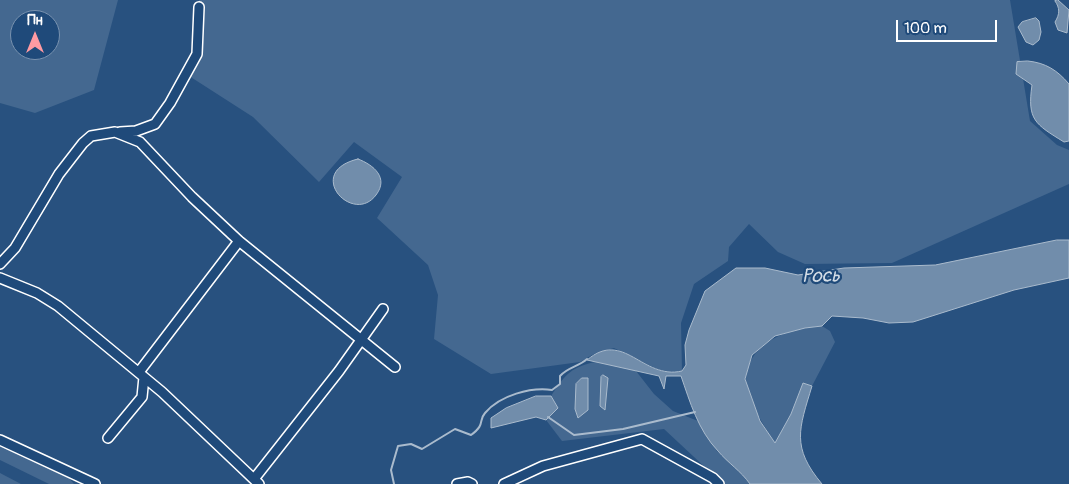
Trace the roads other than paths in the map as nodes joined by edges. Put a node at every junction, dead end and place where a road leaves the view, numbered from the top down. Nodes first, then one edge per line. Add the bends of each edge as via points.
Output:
1 (199, 7) dead end
2 (115, 132) junction
3 (239, 241) junction
4 (0, 264) edge
5 (0, 278) edge
6 (383, 309) dead end
7 (359, 340) junction
8 (395, 367) dead end
9 (142, 375) junction
10 (108, 438) dead end
11 (0, 440) edge
12 (256, 482) edge
13 (94, 484) edge
14 (457, 484) edge
15 (472, 484) edge
16 (504, 484) edge
17 (720, 484) edge

1 - 2 street via 198,54 170,103 155,124 136,131
2 - 3 street via 140,142
2 - 4 street via 91,136 83,143 59,174 15,248
3 - 7 street
3 - 9 street
5 - 9 street via 37,293 58,306
6 - 7 street
7 - 8 street
7 - 12 street via 339,372
9 - 10 street via 142,397
9 - 12 street
11 - 13 street
14 - 15 street
16 - 17 street via 543,466 642,439

